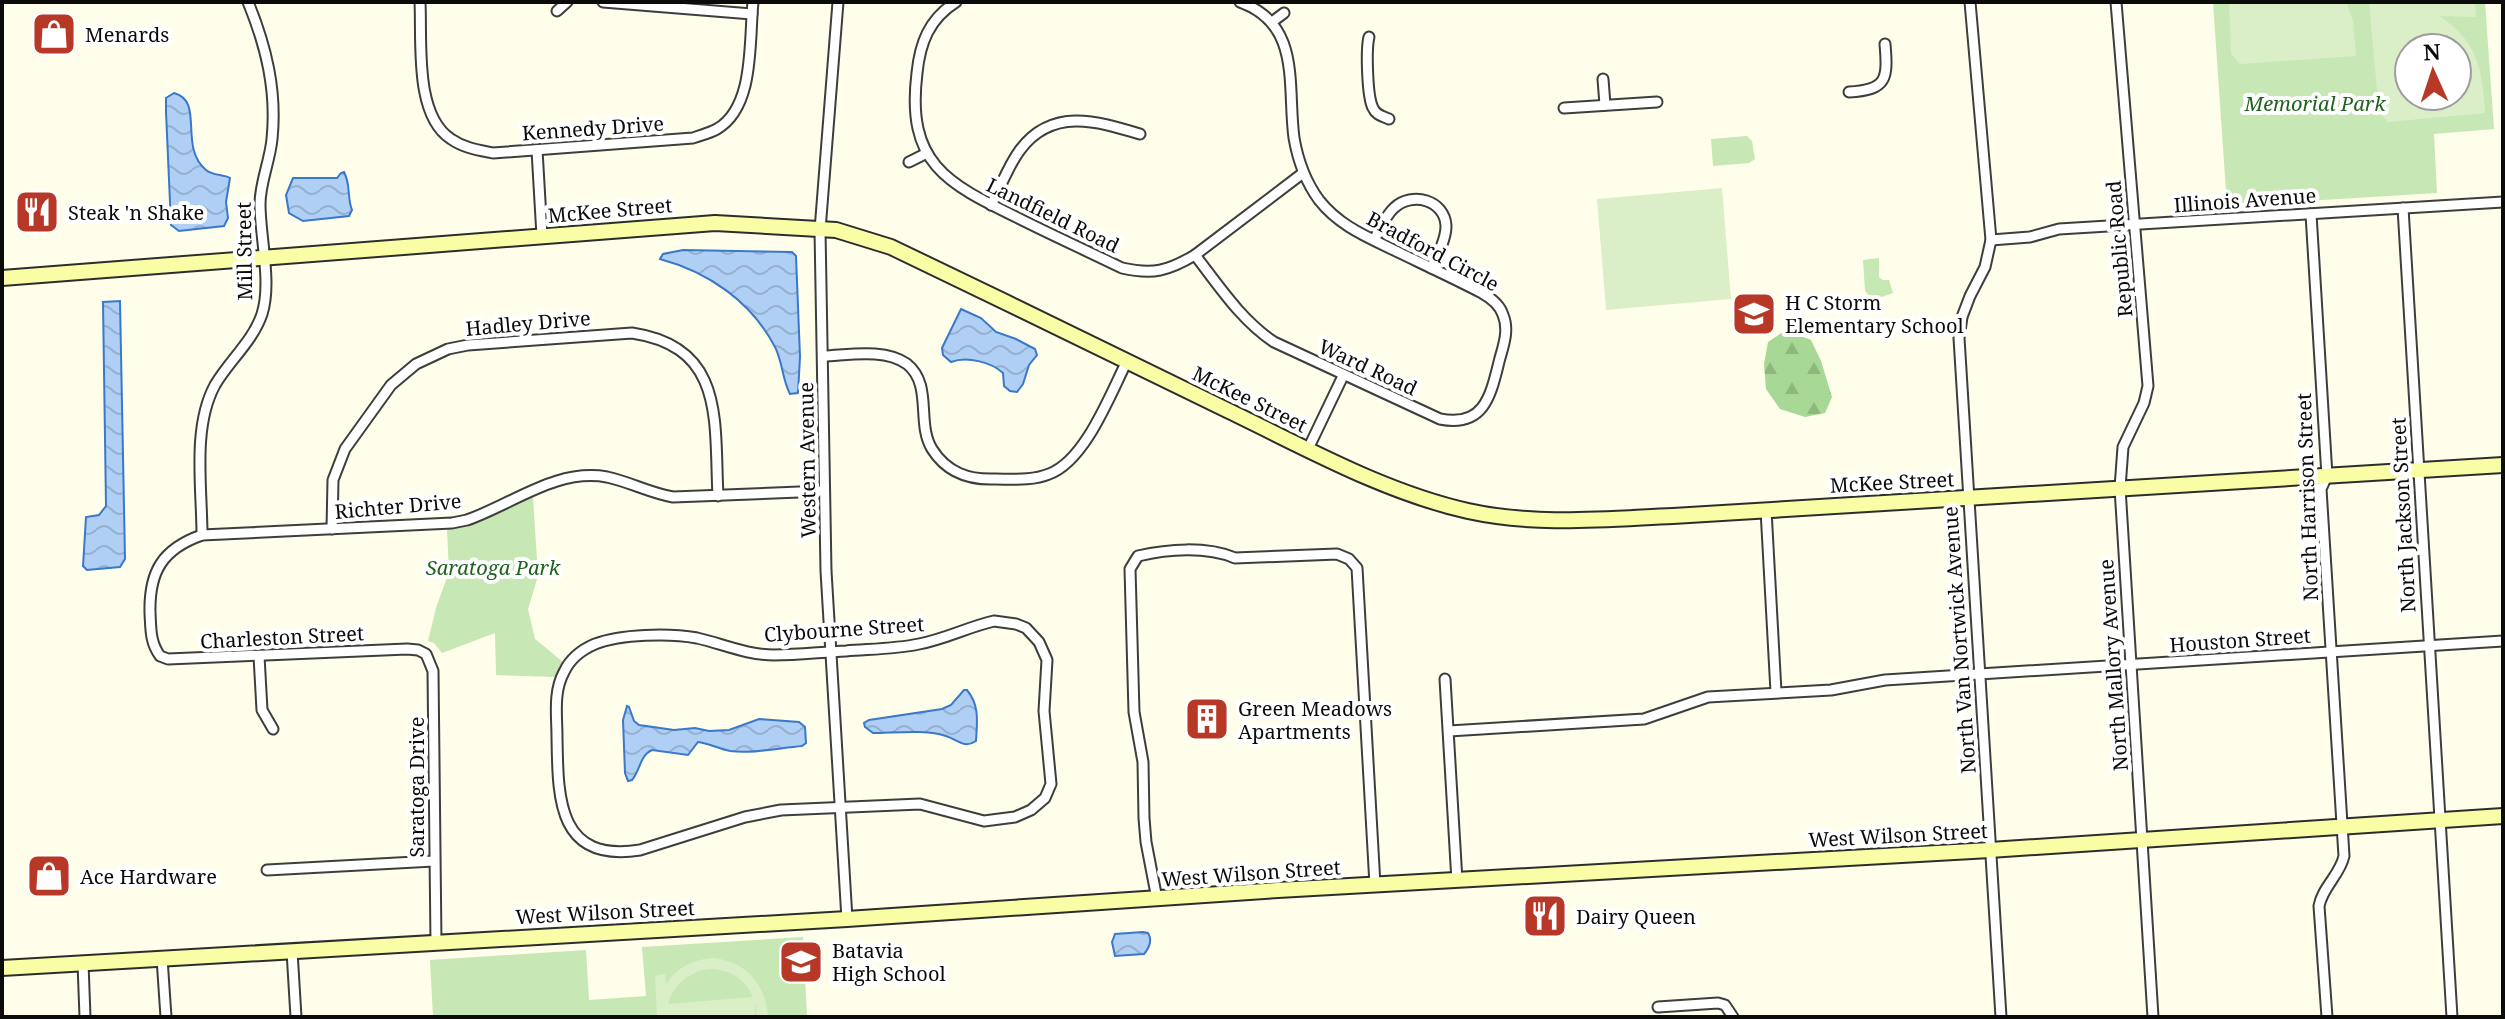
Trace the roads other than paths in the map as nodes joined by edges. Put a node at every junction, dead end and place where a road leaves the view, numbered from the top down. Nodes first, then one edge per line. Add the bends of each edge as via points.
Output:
1 (248, 2) edge
2 (420, 2) edge
3 (567, 2) edge
4 (603, 2) edge
5 (753, 2) edge
6 (838, 2) edge
7 (956, 2) edge
8 (1240, 2) edge
9 (1970, 2) edge
10 (2116, 2) edge
11 (941, 7) edge
12 (557, 11) dead end
13 (1284, 13) dead end
14 (752, 14) junction
15 (1272, 22) junction
16 (1369, 37) dead end
17 (1885, 44) dead end
18 (1603, 79) dead end
19 (1849, 92) dead end
20 (1657, 102) dead end
21 (1605, 105) junction
22 (1564, 108) dead end
23 (1389, 119) dead end
24 (1140, 134) dead end
25 (537, 150) junction
26 (927, 153) junction
27 (909, 162) dead end
28 (1303, 173) junction
29 (2503, 202) edge
30 (991, 205) junction
31 (2403, 208) junction
32 (2311, 214) junction
33 (2135, 225) junction
34 (820, 230) junction
35 (542, 236) junction
36 (1374, 240) junction
37 (1991, 240) junction
38 (1195, 255) junction
39 (263, 257) junction
40 (1431, 268) junction
41 (2, 278) edge
42 (1506, 332) joint
43 (824, 356) junction
44 (1127, 361) junction
45 (1343, 376) junction
46 (1308, 449) junction
47 (2503, 465) edge
48 (2418, 471) junction
49 (2327, 476) junction
50 (2120, 488) junction
51 (824, 491) junction
52 (718, 496) junction
53 (1968, 498) junction
54 (1766, 510) junction
55 (332, 529) junction
56 (202, 535) junction
57 (2503, 641) edge
58 (2429, 646) junction
59 (407, 649) joint
60 (830, 652) junction
61 (2331, 652) junction
62 (259, 656) junction
63 (2131, 665) junction
64 (1980, 674) junction
65 (1445, 679) dead end
66 (1776, 692) junction
67 (273, 729) dead end
68 (1449, 731) junction
69 (840, 807) junction
70 (2503, 816) edge
71 (2439, 820) junction
72 (2342, 827) junction
73 (2142, 840) junction
74 (1990, 850) junction
75 (434, 861) junction
76 (267, 870) dead end
77 (1457, 881) junction
78 (1375, 885) junction
79 (1157, 899) junction
80 (847, 919) junction
81 (436, 942) junction
82 (292, 951) junction
83 (162, 958) junction
84 (83, 963) junction
85 (2, 968) edge
86 (1658, 1007) dead end
87 (85, 1017) edge
88 (166, 1017) edge
89 (296, 1017) edge
90 (1733, 1017) edge
91 (2001, 1017) edge
92 (2153, 1017) edge
93 (2327, 1017) edge
94 (2452, 1017) edge

1 - 39 street, Mill Street via 265,50 272,96 272,139 260,202
2 - 25 street, Kennedy Drive via 424,91 448,137 493,153
3 - 12 street
4 - 14 street
5 - 14 street
6 - 34 street, Western Avenue
7 - 11 street
8 - 15 street
9 - 37 street, North Van Nortwick Avenue
10 - 33 street, Republic Road
11 - 26 street, Landfield Road via 919,54 914,97
13 - 15 street
14 - 25 street, Kennedy Drive via 746,89 735,112 718,129 693,138
15 - 28 street, Bradford Circle via 1286,47
16 - 23 street via 1371,106
17 - 19 street via 1885,77 1876,88
18 - 21 street
20 - 21 street
21 - 22 street
24 - 30 street via 1081,119 1053,125 1020,150
25 - 35 street
26 - 27 street
26 - 30 street, Landfield Road via 947,179
28 - 36 street, Bradford Circle via 1329,211
28 - 38 street, Landfield Road
29 - 31 street, Illinois Avenue
30 - 38 street, Landfield Road via 1141,273 1176,266
31 - 32 street, Illinois Avenue
31 - 48 street, North Jackson Street
32 - 33 street, Illinois Avenue
32 - 49 street, North Harrison Street
33 - 37 street, Illinois Avenue
33 - 50 street, Republic Road via 2148,386 2123,447
34 - 35 street, McKee Street via 715,223
34 - 43 street, Western Avenue
34 - 44 street, McKee Street via 891,247
35 - 39 street, McKee Street
36 - 40 street, Bradford Circle
36 - 40 street via 1394,207 1420,198 1436,205 1446,227
37 - 53 street, North Van Nortwick Avenue via 1959,338
38 - 45 street, Ward Road via 1262,334
39 - 41 street, McKee Street
39 - 56 street, Mill Street via 262,314 217,381 203,419
40 - 42 street, Bradford Circle via 1492,299 1502,312
42 - 45 street, Ward Road via 1488,402 1464,419 1432,416
43 - 44 street via 881,355 904,362 921,385 925,430 933,449 959,474 986,479 1040,477 1063,467 1083,446
43 - 51 street, Western Avenue
44 - 46 street, McKee Street
45 - 46 street
46 - 54 street, McKee Street via 1435,502 1504,517 1597,520
47 - 48 street, McKee Street
48 - 49 street, McKee Street
48 - 58 street, North Jackson Street
49 - 50 street, McKee Street
49 - 61 street, North Harrison Street via 2321,489
50 - 53 street, McKee Street
50 - 63 street, North Mallory Avenue
51 - 52 street, Richter Drive
51 - 60 street, Western Avenue
52 - 55 street, Richter Drive via 673,497 609,478 577,476 467,520
52 - 55 street, Hadley Drive via 707,383 686,354 669,343 632,333 468,345 430,355 402,374 352,436 333,480
53 - 54 street, McKee Street
53 - 64 street, North Van Nortwick Avenue
54 - 66 street
55 - 56 street, Richter Drive
56 - 62 street, Charleston Street via 161,562 150,590 151,639 160,656 178,660
57 - 58 street, Houston Street
58 - 61 street, Houston Street
58 - 71 street, North Jackson Street
59 - 62 street, Charleston Street
59 - 75 street, Saratoga Drive via 426,654 433,671
60 - 69 street, Western Avenue
60 - 69 street, Clybourne Street via 916,645 1005,621 1026,628 1039,642 1048,672 1044,711 1051,784 1031,810 984,821 920,804
60 - 69 street, Clybourne Street via 761,655 665,635 615,639 585,648 564,671 557,697 558,789 563,814 577,835 589,845 622,853 763,813
61 - 63 street, Houston Street
61 - 72 street, North Harrison Street
62 - 67 street via 262,710
63 - 64 street, Houston Street
63 - 73 street, North Mallory Avenue
64 - 66 street, Houston Street
64 - 74 street, North Van Nortwick Avenue
65 - 68 street
66 - 68 street, Houston Street via 1708,697 1644,719
68 - 77 street
69 - 80 street, Western Avenue
70 - 71 street, West Wilson Street
71 - 72 street, West Wilson Street
71 - 94 street, North Jackson Street
72 - 73 street, West Wilson Street
72 - 93 street, North Harrison Street via 2341,868 2321,894 2319,906
73 - 74 street, West Wilson Street
73 - 92 street, North Mallory Avenue
74 - 77 street, West Wilson Street
74 - 91 street, North Van Nortwick Avenue
75 - 76 street
75 - 81 street, Saratoga Drive
77 - 78 street, West Wilson Street
78 - 79 street, West Wilson Street
78 - 79 street via 1357,568 1337,554 1235,558 1185,551 1138,556 1130,569 1134,712
79 - 80 street, West Wilson Street
80 - 81 street, West Wilson Street
81 - 82 street, West Wilson Street
82 - 83 street, West Wilson Street
82 - 89 street
83 - 84 street, West Wilson Street
83 - 88 street
84 - 85 street, West Wilson Street
84 - 87 street
86 - 90 street via 1718,1003

